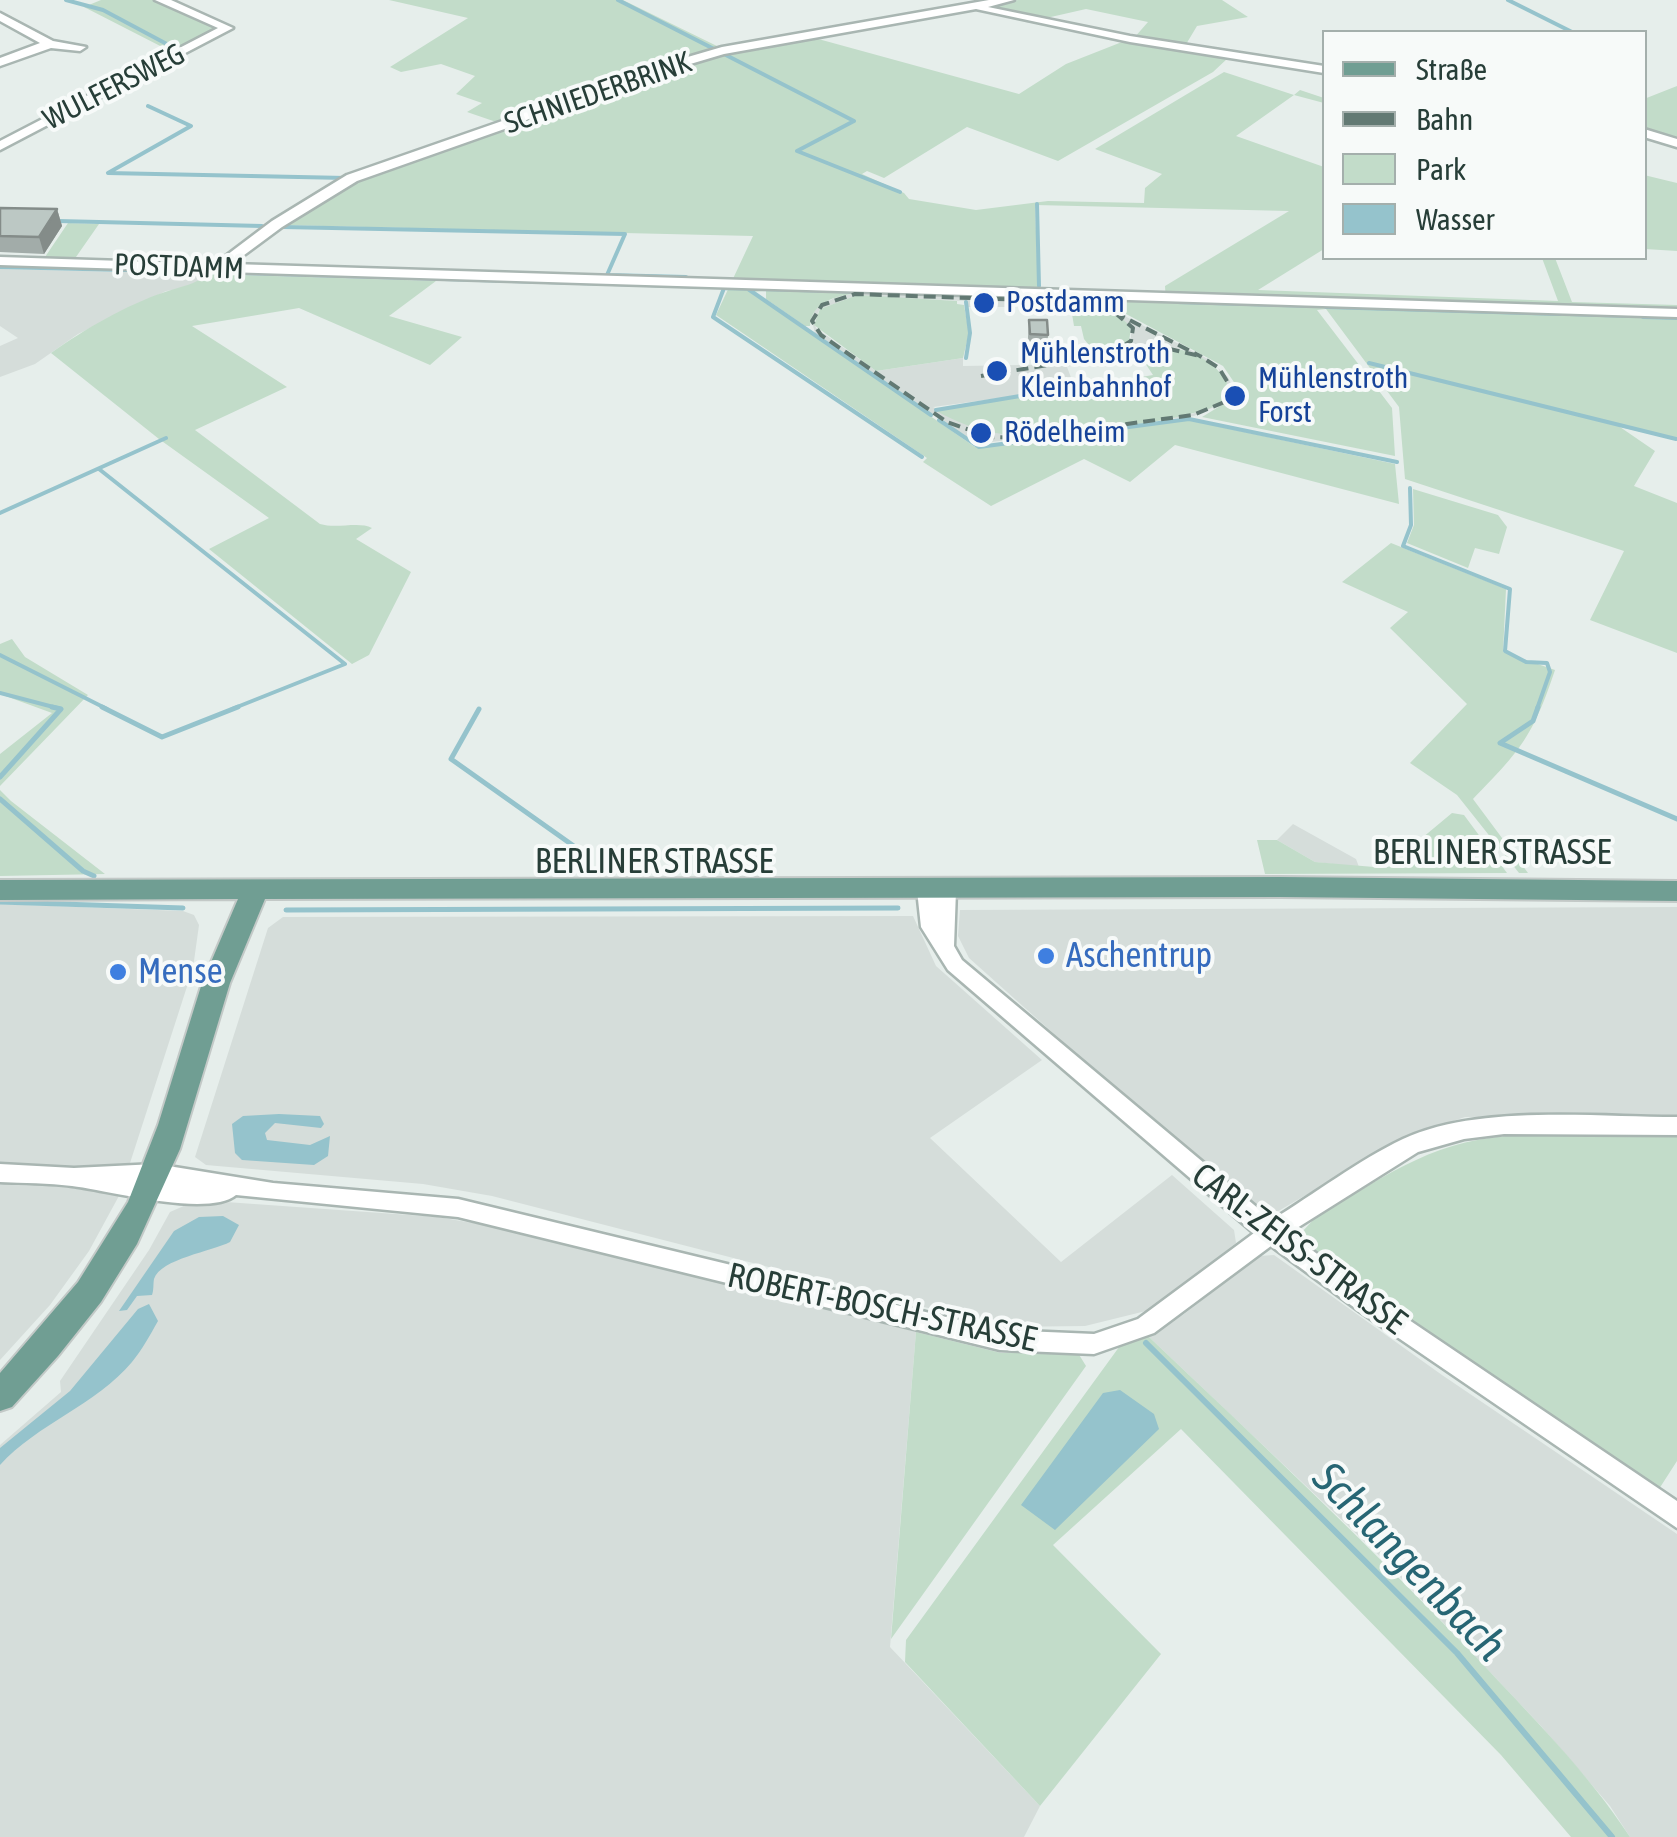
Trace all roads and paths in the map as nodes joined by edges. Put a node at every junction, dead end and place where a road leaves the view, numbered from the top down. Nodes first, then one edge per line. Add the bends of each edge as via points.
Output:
1 (161, 0) edge
2 (938, 0) edge
3 (1008, 0) edge
4 (971, 7) junction
5 (0, 16) edge
6 (20, 25) junction
7 (0, 32) edge
8 (50, 44) junction
9 (80, 47) dead end
10 (0, 62) edge
11 (1322, 70) edge
12 (1647, 134) edge
13 (1677, 143) edge
14 (0, 146) edge
15 (0, 262) edge
16 (218, 268) junction
17 (1677, 313) edge
18 (1677, 890) edge
19 (0, 892) edge
20 (937, 894) junction
21 (241, 895) junction
22 (1677, 1126) edge
23 (0, 1172) edge
24 (152, 1182) junction
25 (1271, 1233) junction
26 (0, 1396) edge
27 (1677, 1516) edge

1 - 14 street, WULFERSWEG via 227,28
2 - 4 street
3 - 4 street, SCHNIEDERBRINK
4 - 11 street
4 - 16 street, SCHNIEDERBRINK via 722,50 572,95 352,178
5 - 6 street
6 - 7 street
6 - 8 street
8 - 9 street
8 - 10 street
12 - 13 street
15 - 16 street, POSTDAMM
16 - 17 street, POSTDAMM
18 - 20 main road, BERLINER STRASSE via 1307,890 1133,900
19 - 21 main road, BERLINER STRASSE
20 - 21 main road, BERLINER STRASSE
20 - 25 street, CARL-ZEISS-STRASSE via 932,927 966,974
21 - 24 main road
22 - 25 street, ROBERT-BOSCH-STRASSE via 1464,1130 1411,1145
23 - 24 street, ROBERT-BOSCH-STRASSE via 109,1186
24 - 25 street, ROBERT-BOSCH-STRASSE via 186,1194 274,1192 479,1212 1000,1340 1048,1344 1094,1344 1146,1326
24 - 26 main road via 120,1248 80,1307
25 - 27 street, CARL-ZEISS-STRASSE

